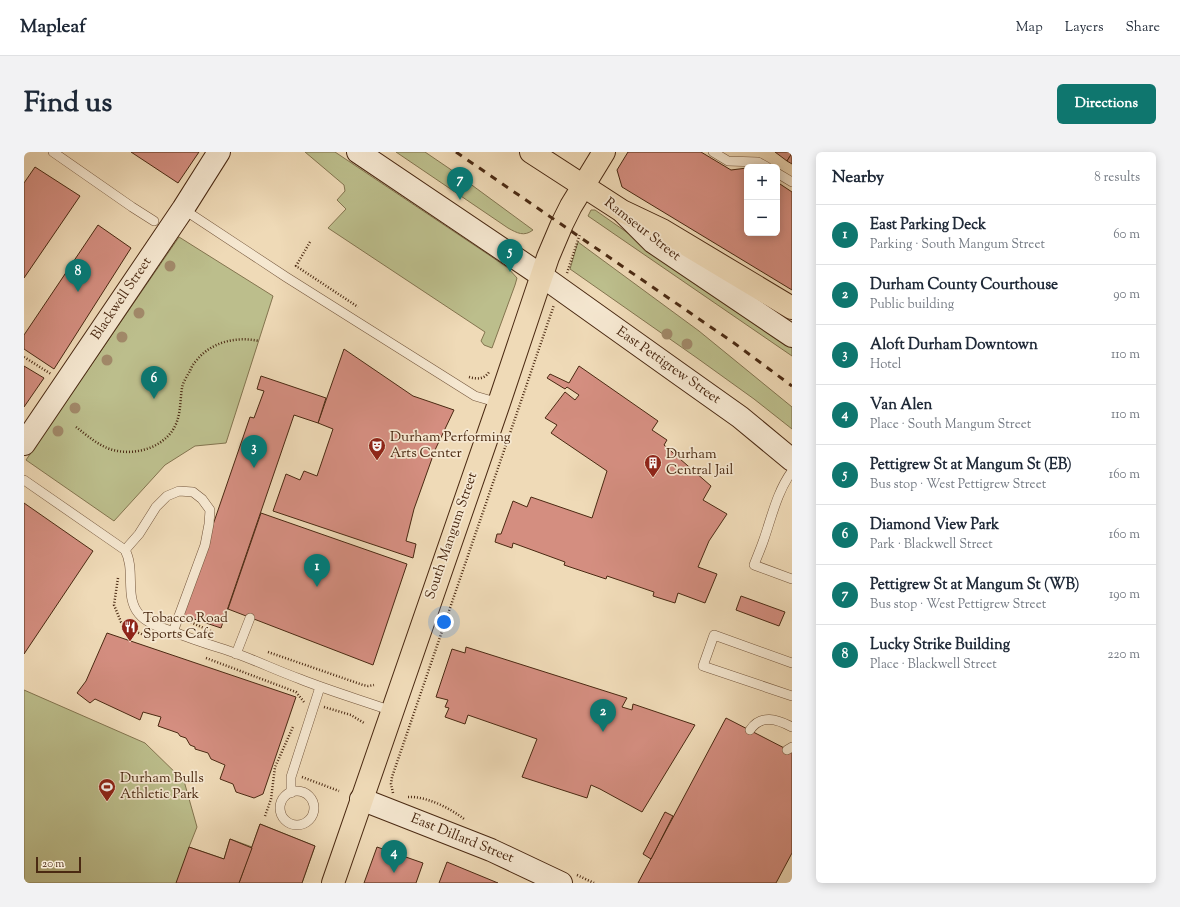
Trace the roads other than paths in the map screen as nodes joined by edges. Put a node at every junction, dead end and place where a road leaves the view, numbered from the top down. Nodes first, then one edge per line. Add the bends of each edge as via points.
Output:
1 (53, 152) edge
2 (220, 152) edge
3 (358, 152) edge
4 (531, 152) edge
5 (604, 152) edge
6 (713, 152) edge
7 (762, 164) edge
8 (780, 175) edge
9 (792, 182) edge
10 (582, 186) junction
11 (183, 209) junction
12 (622, 211) junction
13 (154, 221) dead end
14 (542, 276) junction
15 (792, 308) edge
16 (792, 336) edge
17 (499, 403) junction
18 (24, 444) edge
19 (792, 460) edge
20 (792, 471) edge
21 (24, 480) edge
22 (125, 550) junction
23 (792, 579) edge
24 (250, 618) dead end
25 (173, 632) junction
26 (236, 654) junction
27 (792, 662) edge
28 (320, 687) junction
29 (792, 696) edge
30 (392, 711) junction
31 (792, 726) edge
32 (750, 730) dead end
33 (291, 793) dead end
34 (362, 799) junction
35 (567, 878) edge
36 (333, 883) edge

1 - 13 lane
2 - 11 street, Blackwell Street
3 - 14 street, East Pettigrew Street
4 - 10 main road, Ramseur Street
5 - 10 main road, South Mangum Street
6 - 7 lane via 728,161
8 - 9 lane
10 - 12 main road, Ramseur Street
10 - 14 main road, South Mangum Street via 562,224
11 - 17 lane via 475,396
11 - 18 street, Blackwell Street
12 - 15 main road via 662,230
12 - 16 street, Ramseur Street via 654,242
14 - 17 main road, South Mangum Street
14 - 19 street, East Pettigrew Street via 740,417
17 - 30 main road, South Mangum Street
20 - 23 lane via 777,497 754,565
21 - 22 lane
22 - 25 lane via 131,568 134,607 149,622
22 - 25 lane via 167,496 179,491 193,492 210,510 204,545
24 - 26 lane
25 - 26 lane
26 - 28 lane
27 - 29 lane via 714,636 703,666
28 - 30 lane
28 - 33 lane via 292,773
30 - 34 main road, South Mangum Street
31 - 32 lane via 776,719 769,719 757,722
34 - 35 street, East Dillard Street
34 - 36 main road, South Mangum Street

